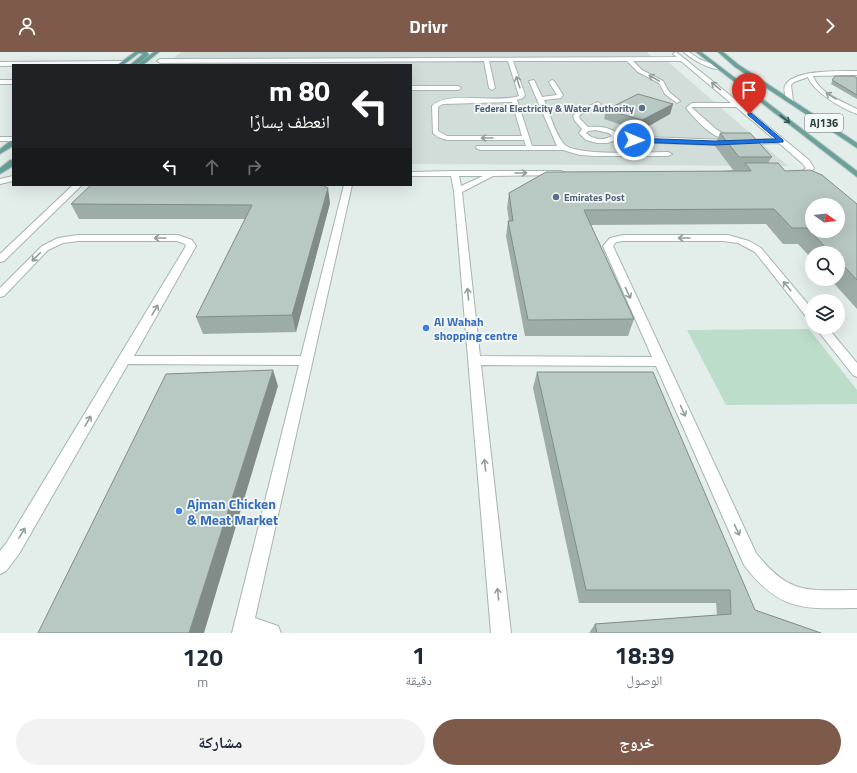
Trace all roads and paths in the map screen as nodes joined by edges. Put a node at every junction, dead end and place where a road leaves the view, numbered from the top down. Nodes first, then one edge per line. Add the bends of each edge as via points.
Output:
1 (139, 52) edge
2 (157, 52) edge
3 (338, 52) edge
4 (520, 52) edge
5 (674, 52) edge
6 (686, 52) edge
7 (698, 52) edge
8 (720, 52) edge
9 (374, 53) dead end
10 (618, 54) dead end
11 (165, 56) dead end
12 (430, 56) edge
13 (510, 59) junction
14 (523, 59) junction
15 (625, 59) junction
16 (682, 59) junction
17 (160, 60) junction
18 (226, 60) junction
19 (336, 60) junction
20 (486, 60) junction
21 (321, 62) edge
22 (0, 64) edge
23 (121, 64) edge
24 (134, 64) edge
25 (141, 64) edge
26 (155, 64) edge
27 (212, 64) edge
28 (719, 68) junction
29 (830, 73) junction
30 (857, 73) edge
31 (810, 75) junction
32 (857, 80) edge
33 (532, 81) dead end
34 (0, 82) edge
35 (12, 82) edge
36 (552, 82) dead end
37 (412, 88) edge
38 (458, 88) dead end
39 (492, 88) dead end
40 (540, 99) junction
41 (514, 100) junction
42 (790, 101) junction
43 (598, 104) dead end
44 (739, 105) junction
45 (691, 106) junction
46 (857, 112) edge
47 (709, 128) junction
48 (586, 129) junction
49 (526, 138) junction
50 (615, 138) junction
51 (0, 139) edge
52 (12, 139) edge
53 (591, 139) junction
54 (781, 141) junction
55 (702, 142) junction
56 (740, 142) junction
57 (12, 144) edge
58 (857, 146) edge
59 (480, 148) dead end
60 (530, 148) junction
61 (562, 148) junction
62 (0, 152) edge
63 (592, 154) junction
64 (668, 154) dead end
65 (12, 163) edge
66 (0, 172) edge
67 (454, 173) junction
68 (498, 173) junction
69 (570, 173) edge
70 (412, 174) edge
71 (857, 175) edge
72 (12, 178) edge
73 (815, 178) edge
74 (0, 182) edge
75 (77, 186) edge
76 (348, 186) edge
77 (458, 191) junction
78 (0, 259) edge
79 (0, 294) edge
80 (805, 307) edge
81 (826, 334) edge
82 (839, 350) junction
83 (857, 355) edge
84 (125, 360) junction
85 (475, 360) junction
86 (306, 361) junction
87 (660, 362) junction
88 (857, 372) edge
89 (0, 565) edge
90 (857, 599) edge
91 (243, 629) edge
92 (271, 633) edge
93 (501, 633) edge

1 - 23 main road
1 - 24 main road via 146,55
2 - 25 main road
3 - 19 street
4 - 14 street
5 - 16 street
6 - 28 street
7 - 28 main road, AJ136
8 - 42 main road, AJ136
9 - 12 street via 387,56
10 - 15 street
11 - 17 street
12 - 19 street
12 - 20 street
13 - 14 street
13 - 20 street
41 -> 13 street via 522,95
14 - 15 street
15 - 16 street
45 -> 15 street via 677,107 672,104 677,101 667,93 659,81
44 -> 16 street
17 - 18 street
17 - 26 street
18 - 21 street
18 - 27 street
19 - 21 street
20 - 39 street
22 - 23 street
28 -> 71 main road, AJ136
29 - 30 street
29 - 31 street
29 - 32 street
31 - 42 street via 789,83
46 -> 31 street via 820,89 813,83
33 - 40 street
34 - 35 street
36 - 40 street via 559,97
37 - 38 street
40 - 61 street
41 - 49 street
49 -> 41 street via 447,138 436,133 437,103
42 - 58 main road, AJ136
43 - 48 street via 576,116
44 - 45 street
44 - 54 street
45 - 47 street
47 - 55 street via 712,137
47 - 56 street via 723,137
48 - 50 street via 606,130 614,133
48 - 53 street via 582,133
49 - 60 street
50 - 53 street via 602,141
50 - 55 street
51 - 52 street
53 - 63 street
54 - 56 street
54 - 73 street via 810,168 796,174
55 - 56 street
57 - 62 main road
59 - 60 street
60 - 61 street
61 - 63 street via 576,153
63 - 64 street
65 - 66 main road
67 - 68 street
67 - 70 street
67 - 77 street
68 -> 69 street
68 - 77 street
72 - 74 street
75 - 78 street
76 - 86 street
85 -> 77 street
84 -> 79 street via 189,251 189,242 170,238 60,240 45,248
80 -> 87 street via 758,250 746,242 723,238 612,240 608,246
81 - 82 street
82 - 83 street
82 - 88 street
84 - 86 street
89 -> 84 street via 17,541
85 - 87 street
93 -> 85 street
86 - 91 street
87 -> 90 street via 750,559 759,572 788,594 803,599
91 - 92 street

